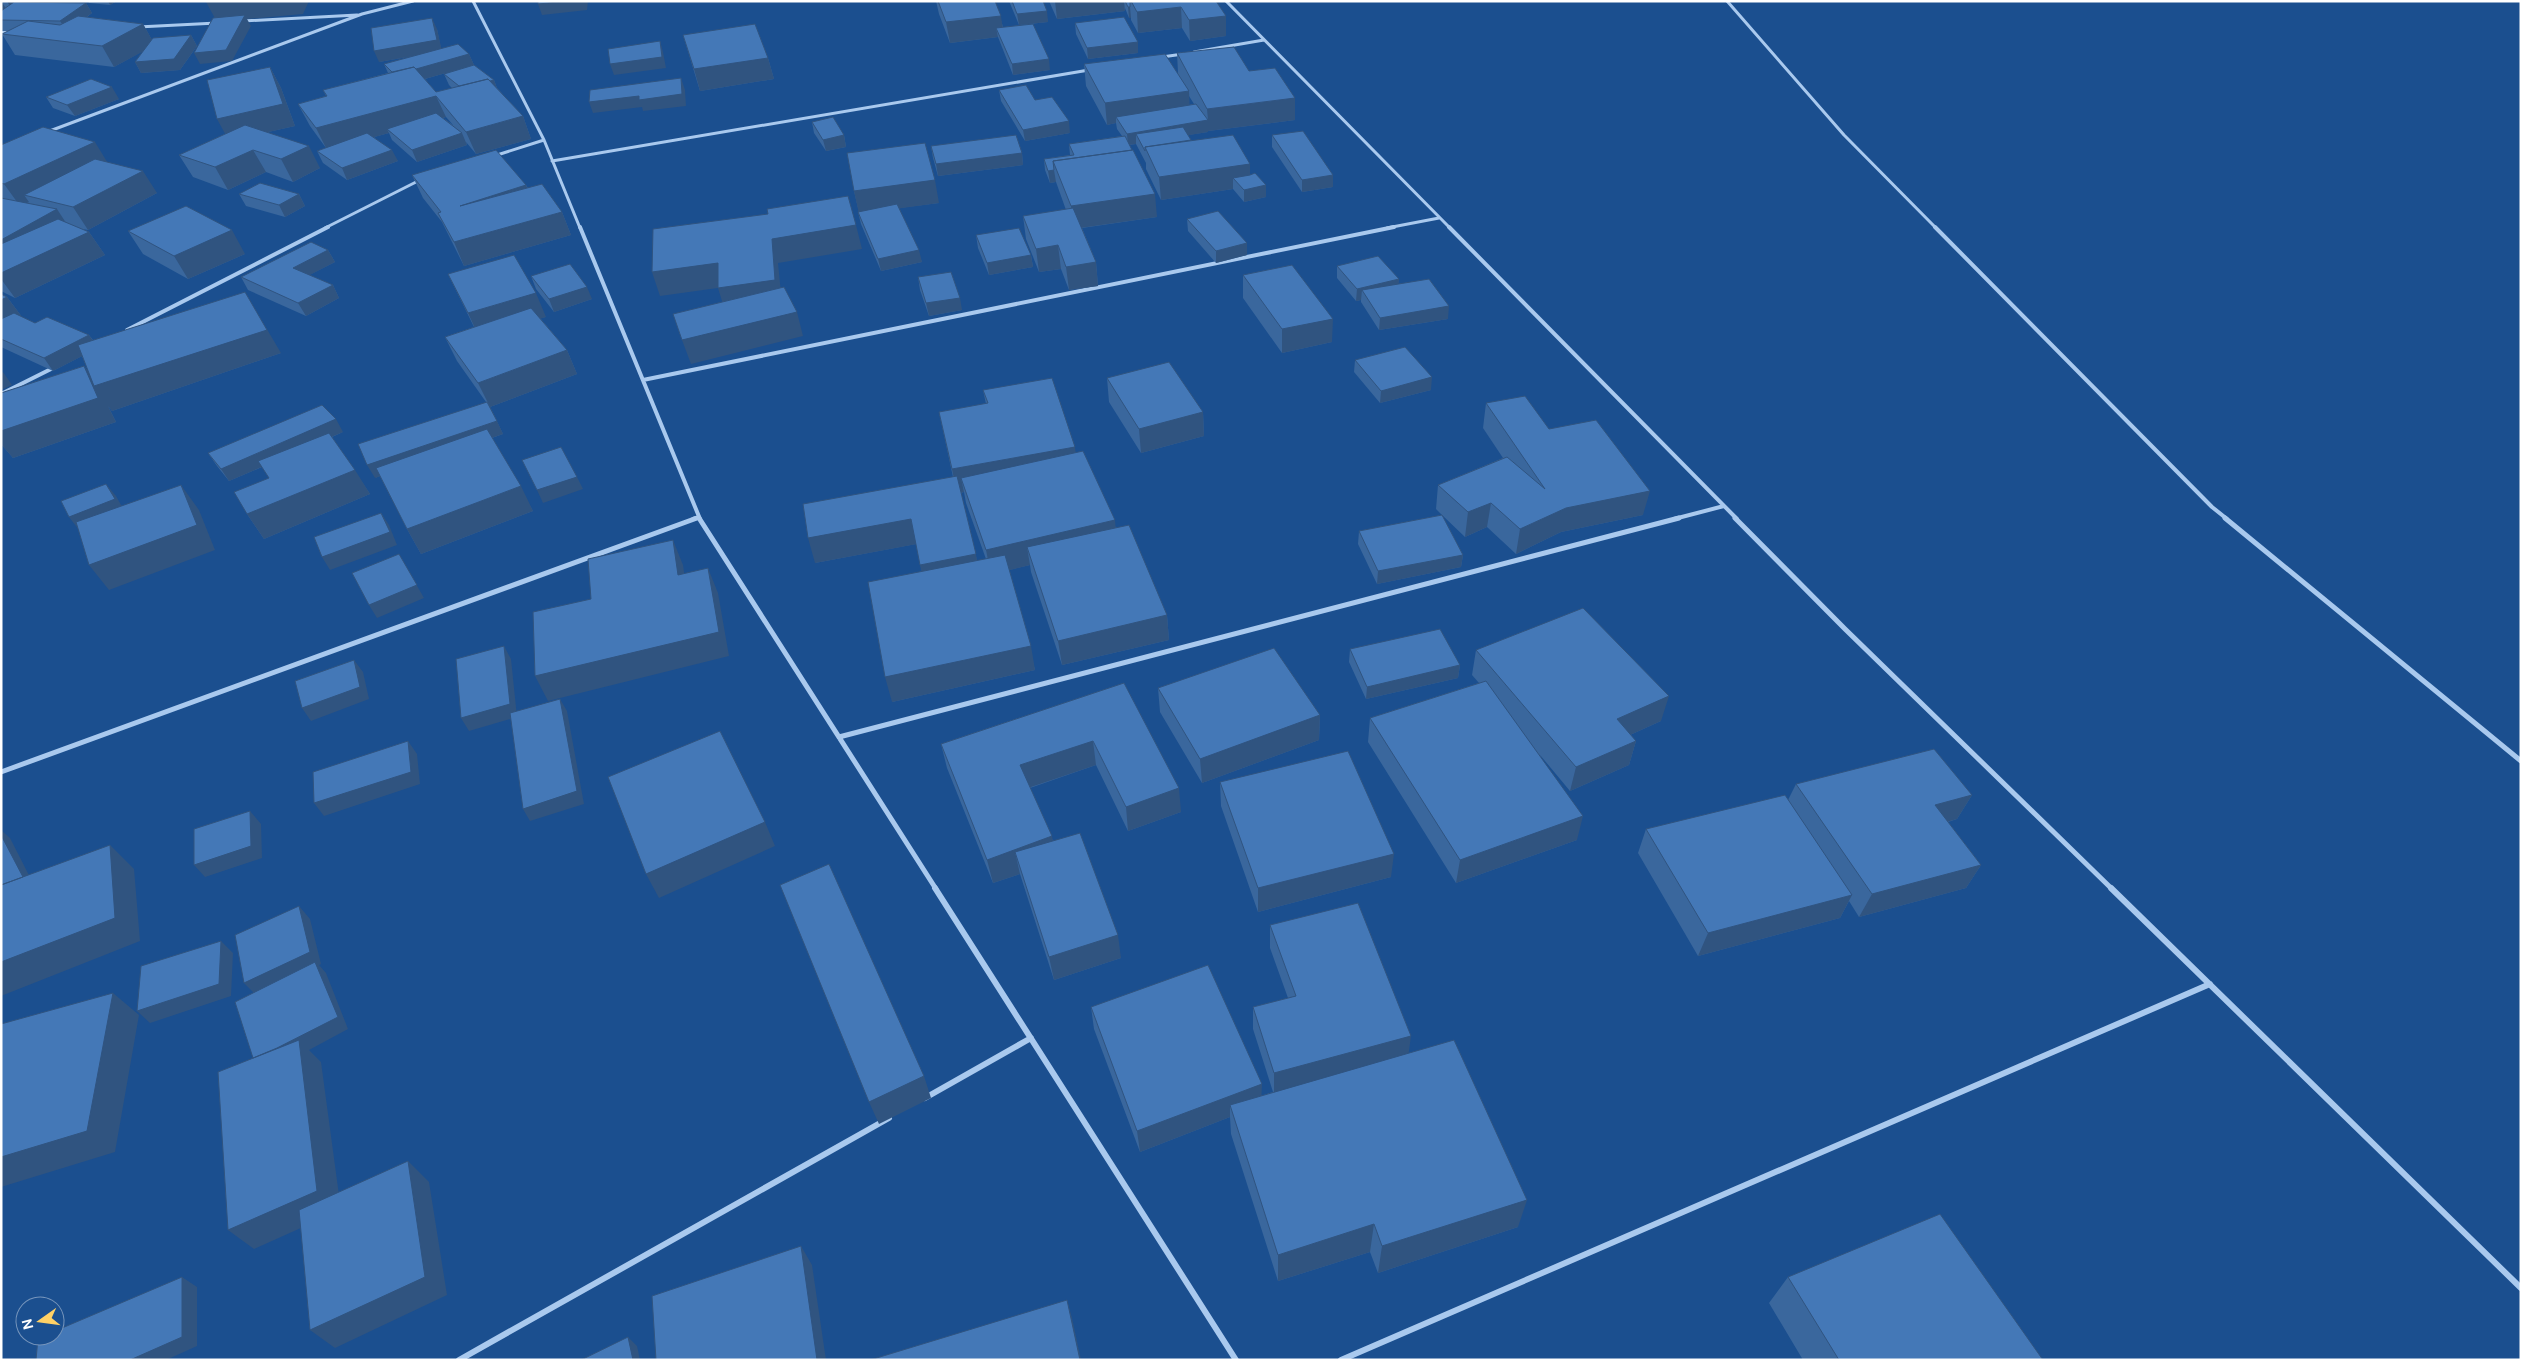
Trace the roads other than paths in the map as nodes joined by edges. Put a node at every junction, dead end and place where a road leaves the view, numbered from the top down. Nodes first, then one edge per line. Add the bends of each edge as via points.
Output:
1 (414, 1) edge
2 (473, 1) edge
3 (1226, 1) edge
4 (1727, 1) edge
5 (362, 14) junction
6 (226, 22) edge
7 (235, 22) edge
8 (128, 28) edge
9 (1, 32) edge
10 (21, 32) edge
11 (1264, 40) junction
12 (1156, 58) edge
13 (1098, 68) edge
14 (44, 133) edge
15 (544, 140) junction
16 (488, 158) edge
17 (552, 161) junction
18 (424, 179) edge
19 (1439, 218) junction
20 (126, 331) edge
21 (56, 366) edge
22 (642, 380) junction
23 (1, 394) edge
24 (1724, 506) junction
25 (699, 517) junction
26 (839, 737) junction
27 (2521, 761) edge
28 (1, 772) edge
29 (2210, 984) junction
30 (1031, 1038) junction
31 (918, 1102) edge
32 (892, 1116) edge
33 (2521, 1288) edge
34 (458, 1360) edge
35 (1236, 1360) edge
36 (1341, 1360) edge

1 - 5 street
2 - 15 street
3 - 11 street
4 - 27 street via 1844,135 2212,507
5 - 7 street
5 - 14 street
6 - 8 street
9 - 10 street
11 - 12 street
11 - 19 street
13 - 17 street
15 - 16 street
15 - 17 street
17 - 22 street
18 - 20 street
19 - 22 street
19 - 24 street
21 - 23 street
22 - 25 street
24 - 26 street
24 - 29 street via 1845,629
25 - 26 street
25 - 28 street
26 - 30 street
29 - 33 street
29 - 36 street
30 - 31 street
30 - 35 street
32 - 34 street

